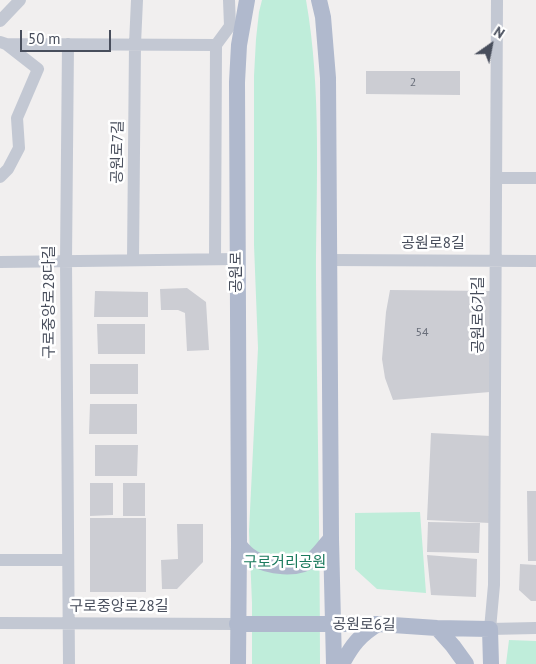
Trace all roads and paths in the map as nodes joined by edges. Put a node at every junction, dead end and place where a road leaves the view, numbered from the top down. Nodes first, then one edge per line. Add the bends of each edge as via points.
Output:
1 (20, 0) edge
2 (137, 0) edge
3 (229, 0) edge
4 (247, 0) edge
5 (319, 0) edge
6 (496, 0) edge
7 (0, 21) edge
8 (3, 43) edge
9 (68, 44) junction
10 (135, 44) junction
11 (216, 45) junction
12 (0, 177) edge
13 (496, 178) junction
14 (536, 178) edge
15 (215, 259) junction
16 (237, 259) junction
17 (133, 260) junction
18 (329, 260) junction
19 (496, 260) junction
20 (66, 261) junction
21 (536, 261) edge
22 (0, 262) edge
23 (331, 538) junction
24 (239, 545) junction
25 (0, 560) edge
26 (68, 560) junction
27 (69, 623) junction
28 (0, 624) edge
29 (237, 624) junction
30 (334, 624) junction
31 (378, 624) junction
32 (437, 628) junction
33 (536, 628) edge
34 (490, 630) junction
35 (69, 664) edge
36 (238, 664) edge
37 (334, 664) edge
38 (342, 664) edge
39 (466, 664) edge
40 (491, 664) edge

1 - 7 street
2 - 10 street, 공원로7길
3 - 11 street via 230,26
4 - 16 main road, 공원로 via 239,44 237,82
5 - 18 main road via 328,78
6 - 13 street, 공원로6가길
8 - 9 street
8 - 12 street via 38,69 17,118 18,148 8,169
9 - 10 street
9 - 20 street, 구로중앙로28다길
10 - 11 street
10 - 17 street, 공원로7길
11 - 15 street, 공원로
13 - 14 street
13 - 19 street, 공원로6가길
15 - 16 street
15 - 17 street
16 - 24 main road, 공원로
17 - 20 street
18 - 19 street, 공원로8길
18 - 23 main road
19 - 21 street, 공원로8길
19 - 34 street, 공원로6가길 via 494,585
20 - 22 street
20 - 26 street, 구로중앙로28다길
23 - 24 main road via 312,560 287,566 260,562
23 - 30 main road
24 - 29 main road, 공원로
25 - 26 street
26 - 27 street, 구로중앙로28다길
27 - 28 street, 구로중앙로28길
27 - 29 street, 구로중앙로28길
27 - 35 street, 구로중앙로28다길
29 - 30 main road, 공원로6길
29 - 36 main road, 공원로
30 - 31 main road, 공원로6길
30 - 37 main road
31 - 32 main road, 공원로6길
31 - 38 main road via 361,636
32 - 34 main road, 공원로6길
32 - 39 main road
33 - 34 street, 공원로6길
34 - 40 main road

